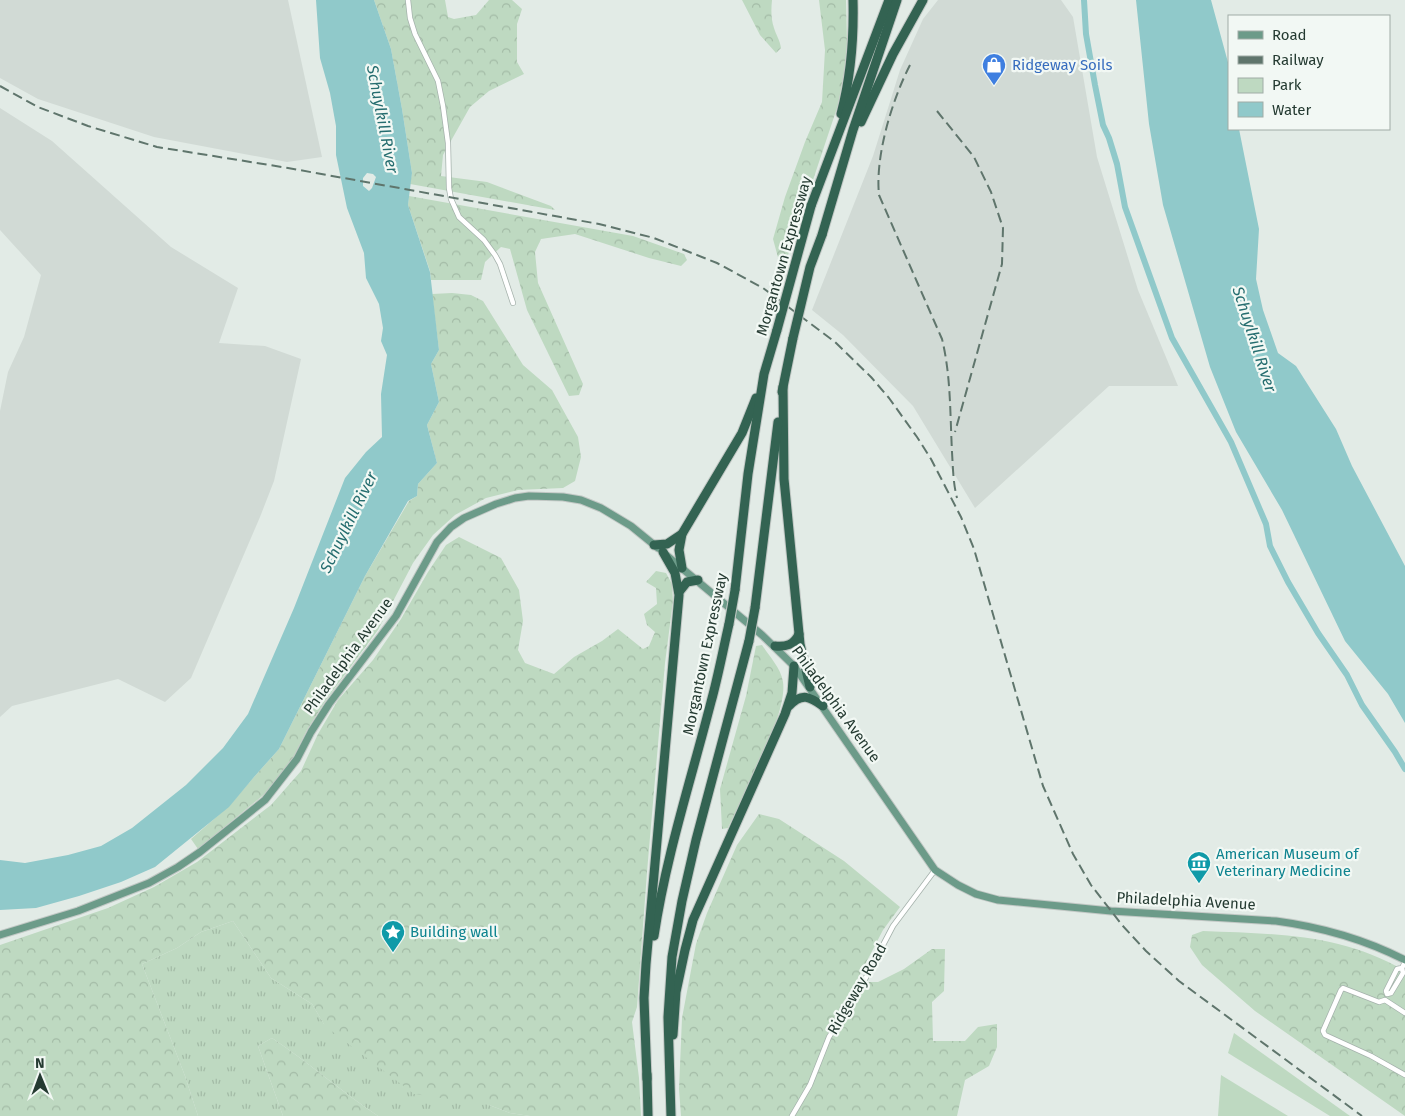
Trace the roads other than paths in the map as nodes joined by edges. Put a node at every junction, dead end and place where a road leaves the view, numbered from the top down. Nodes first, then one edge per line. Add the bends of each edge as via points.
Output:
1 (408, 0) edge
2 (853, 0) edge
3 (889, 0) edge
4 (897, 0) edge
5 (923, 0) edge
6 (823, 172) junction
7 (834, 193) junction
8 (513, 303) dead end
9 (764, 374) junction
10 (783, 387) junction
11 (682, 534) junction
12 (654, 545) junction
13 (663, 552) junction
14 (682, 568) junction
15 (698, 580) junction
16 (679, 592) junction
17 (799, 634) junction
18 (775, 646) junction
19 (794, 666) junction
20 (810, 687) junction
21 (824, 706) junction
22 (787, 708) junction
23 (935, 870) junction
24 (0, 935) edge
25 (1405, 961) edge
26 (1385, 1000) junction
27 (1405, 1013) edge
28 (1405, 1075) edge
29 (670, 1078) junction
30 (647, 1079) junction
31 (648, 1116) edge
32 (671, 1116) edge
33 (792, 1116) edge

1 - 8 street via 415,34 438,81 448,143 451,199 459,217 495,255
2 - 6 highway via 848,83
3 - 6 highway
4 - 7 highway
5 - 7 highway via 880,80
6 - 9 highway, Morgantown Expressway, bridge via 810,206
7 - 10 highway, Morgantown Expressway, bridge via 810,268
9 - 11 highway via 746,425
9 - 30 highway, Morgantown Expressway, bridge via 729,624 660,896 647,1018
10 - 17 highway via 784,479
10 - 29 highway, Morgantown Expressway, bridge via 749,641 682,901 672,957 668,1017
11 - 12 highway via 666,544
11 - 14 highway via 679,550
12 - 13 main road, Philadelphia Avenue
12 - 24 main road, Philadelphia Avenue via 631,526 582,500 528,496 474,512 451,527 437,542 396,616 329,704 297,760 265,800 200,852 148,883 78,911
13 - 14 main road, Philadelphia Avenue
13 - 16 highway via 675,573
14 - 15 main road, Philadelphia Avenue
15 - 16 highway via 687,582
15 - 18 main road, Philadelphia Avenue
16 - 30 highway via 644,998
17 - 18 highway via 790,645
17 - 20 highway
18 - 19 main road, Philadelphia Avenue
19 - 20 main road, Philadelphia Avenue
19 - 22 highway
20 - 21 main road, Philadelphia Avenue
21 - 22 highway via 812,698 803,697
21 - 23 main road, Philadelphia Avenue
22 - 29 highway via 693,920 676,992
23 - 25 main road, Philadelphia Avenue via 976,894 998,900 1297,924 1364,941
23 - 33 street, Ridgeway Road via 893,926 862,985 829,1037 810,1085
25 - 26 street via 1402,968 1397,969
26 - 27 street
26 - 28 street via 1379,1002 1343,988 1325,1035
29 - 32 highway, Morgantown Expressway
30 - 31 highway, Morgantown Expressway

